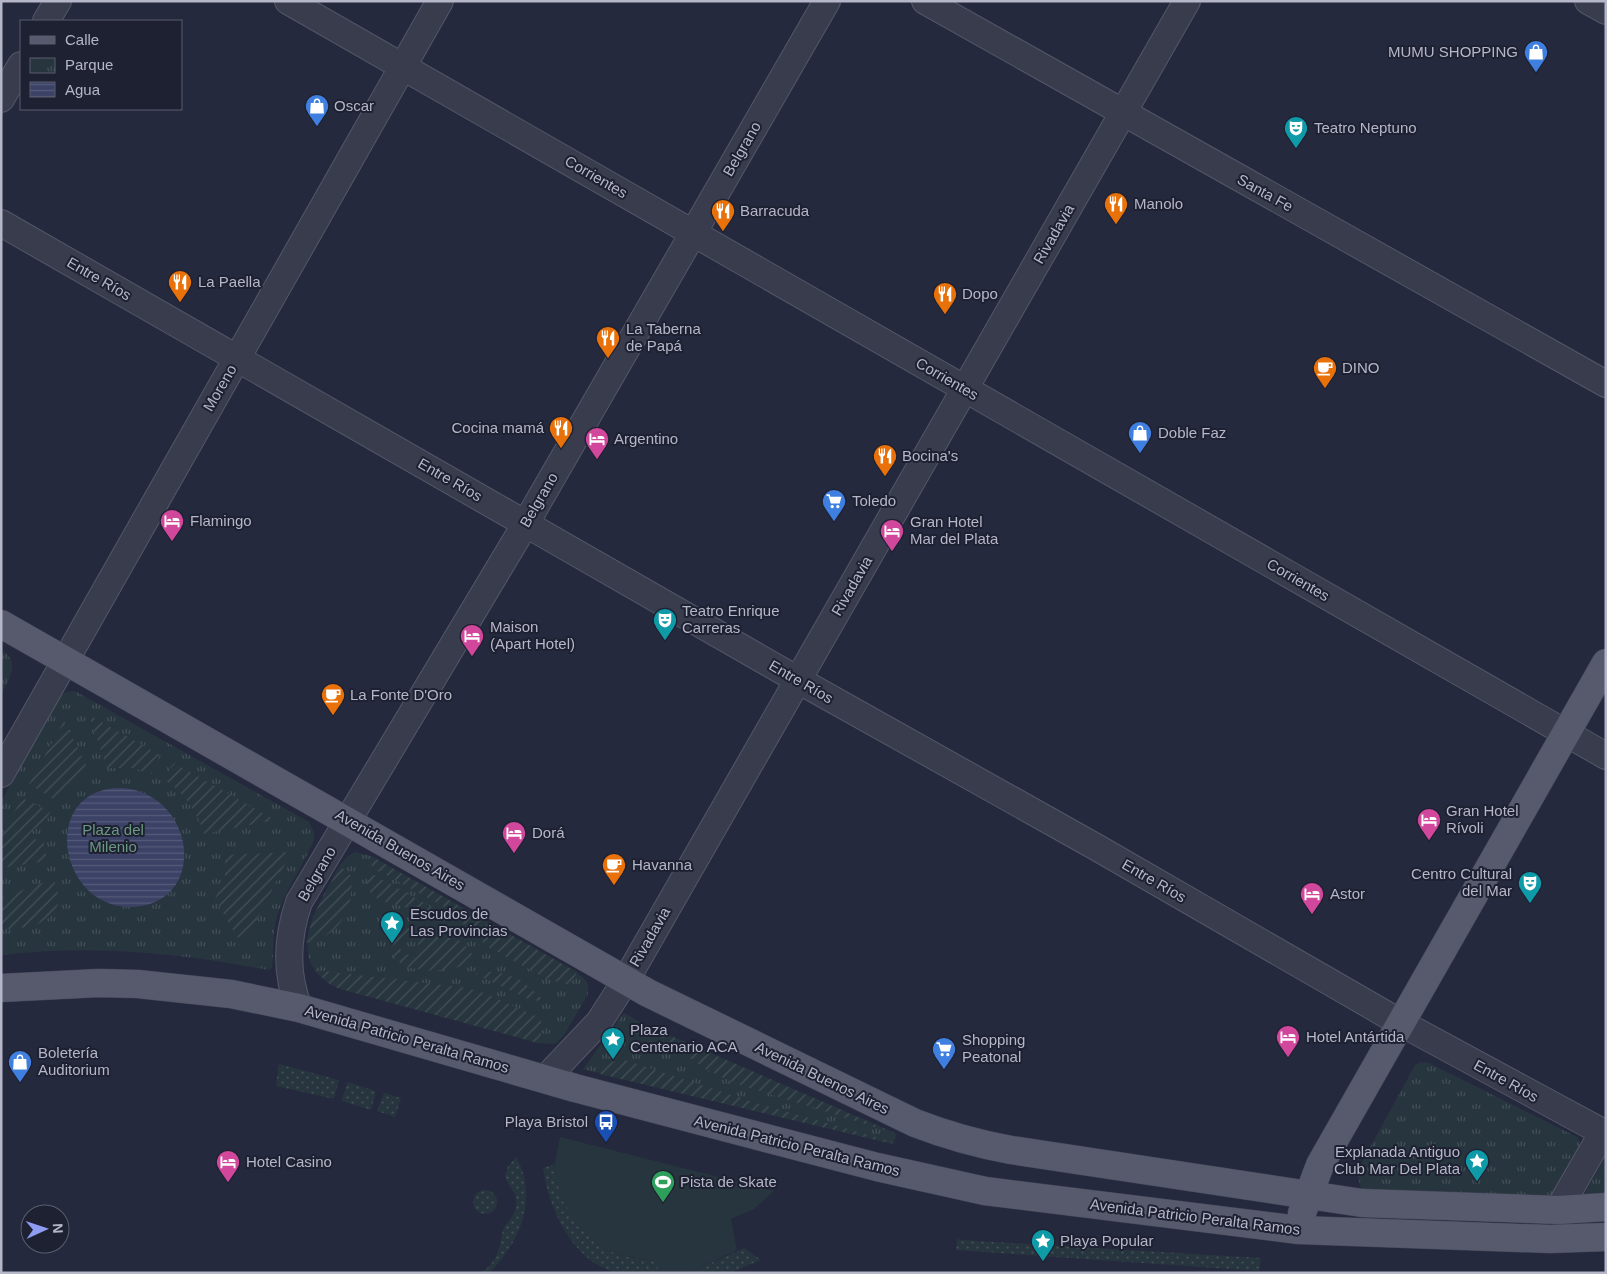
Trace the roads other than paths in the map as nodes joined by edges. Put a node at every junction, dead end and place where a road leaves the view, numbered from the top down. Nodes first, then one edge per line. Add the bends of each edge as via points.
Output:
1 (58, 1) edge
2 (288, 1) edge
3 (440, 1) edge
4 (827, 1) edge
5 (925, 1) edge
6 (1187, 1) edge
7 (1588, 1) edge
8 (1606, 11) edge
9 (47, 20) edge
10 (20, 67) edge
11 (403, 67) junction
12 (1, 99) edge
13 (1123, 113) junction
14 (1, 223) edge
15 (693, 233) junction
16 (237, 358) junction
17 (1606, 384) edge
18 (965, 389) junction
19 (526, 523) junction
20 (1, 624) edge
21 (65, 662) junction
22 (1606, 663) edge
23 (798, 680) junction
24 (1566, 733) junction
25 (1606, 756) edge
26 (1, 774) edge
27 (348, 821) junction
28 (626, 980) junction
29 (1, 988) edge
30 (299, 1008) junction
31 (1402, 1023) junction
32 (545, 1079) junction
33 (1604, 1133) edge
34 (1307, 1196) junction
35 (1606, 1207) edge
36 (1558, 1210) junction
37 (1299, 1230) junction
38 (1606, 1237) edge

1 - 9 street
2 - 11 street, Corrientes
3 - 11 street, Moreno
4 - 15 street, Belgrano
5 - 13 street, Santa Fe
6 - 13 street, Rivadavia
7 - 8 street
10 - 12 street
11 - 15 street, Corrientes
11 - 16 street, Moreno
13 - 17 street, Santa Fe
13 - 18 street, Rivadavia
14 - 16 street, Entre Ríos
15 - 18 street, Corrientes
15 - 19 street, Belgrano
16 - 19 street, Entre Ríos
16 - 21 street, Moreno
18 - 23 street, Rivadavia
18 - 24 street, Corrientes
19 - 23 street, Entre Ríos
19 - 27 street, Belgrano
20 - 21 main road, Avenida Buenos Aires
21 - 26 street, Moreno
21 - 27 main road, Avenida Buenos Aires
22 - 24 main road
23 - 28 street, Rivadavia
23 - 31 street, Entre Ríos
24 - 25 street, Corrientes
24 - 31 main road
27 - 28 main road, Avenida Buenos Aires
27 - 30 street, Belgrano via 299,902 294,918 290,936 290,976
28 - 32 street, Rivadavia via 599,1022
28 - 34 main road, Avenida Buenos Aires via 938,1132 1011,1150
29 - 30 main road, Avenida Patricio Peralta Ramos via 138,984 231,994
30 - 32 main road, Avenida Patricio Peralta Ramos
31 - 33 street, Entre Ríos
31 - 34 main road via 1320,1166
32 - 37 main road, Avenida Patricio Peralta Ramos via 963,1187
33 - 36 street
34 - 36 main road via 1362,1203
34 - 37 main road
35 - 36 main road
37 - 38 main road, Avenida Patricio Peralta Ramos via 1550,1239

